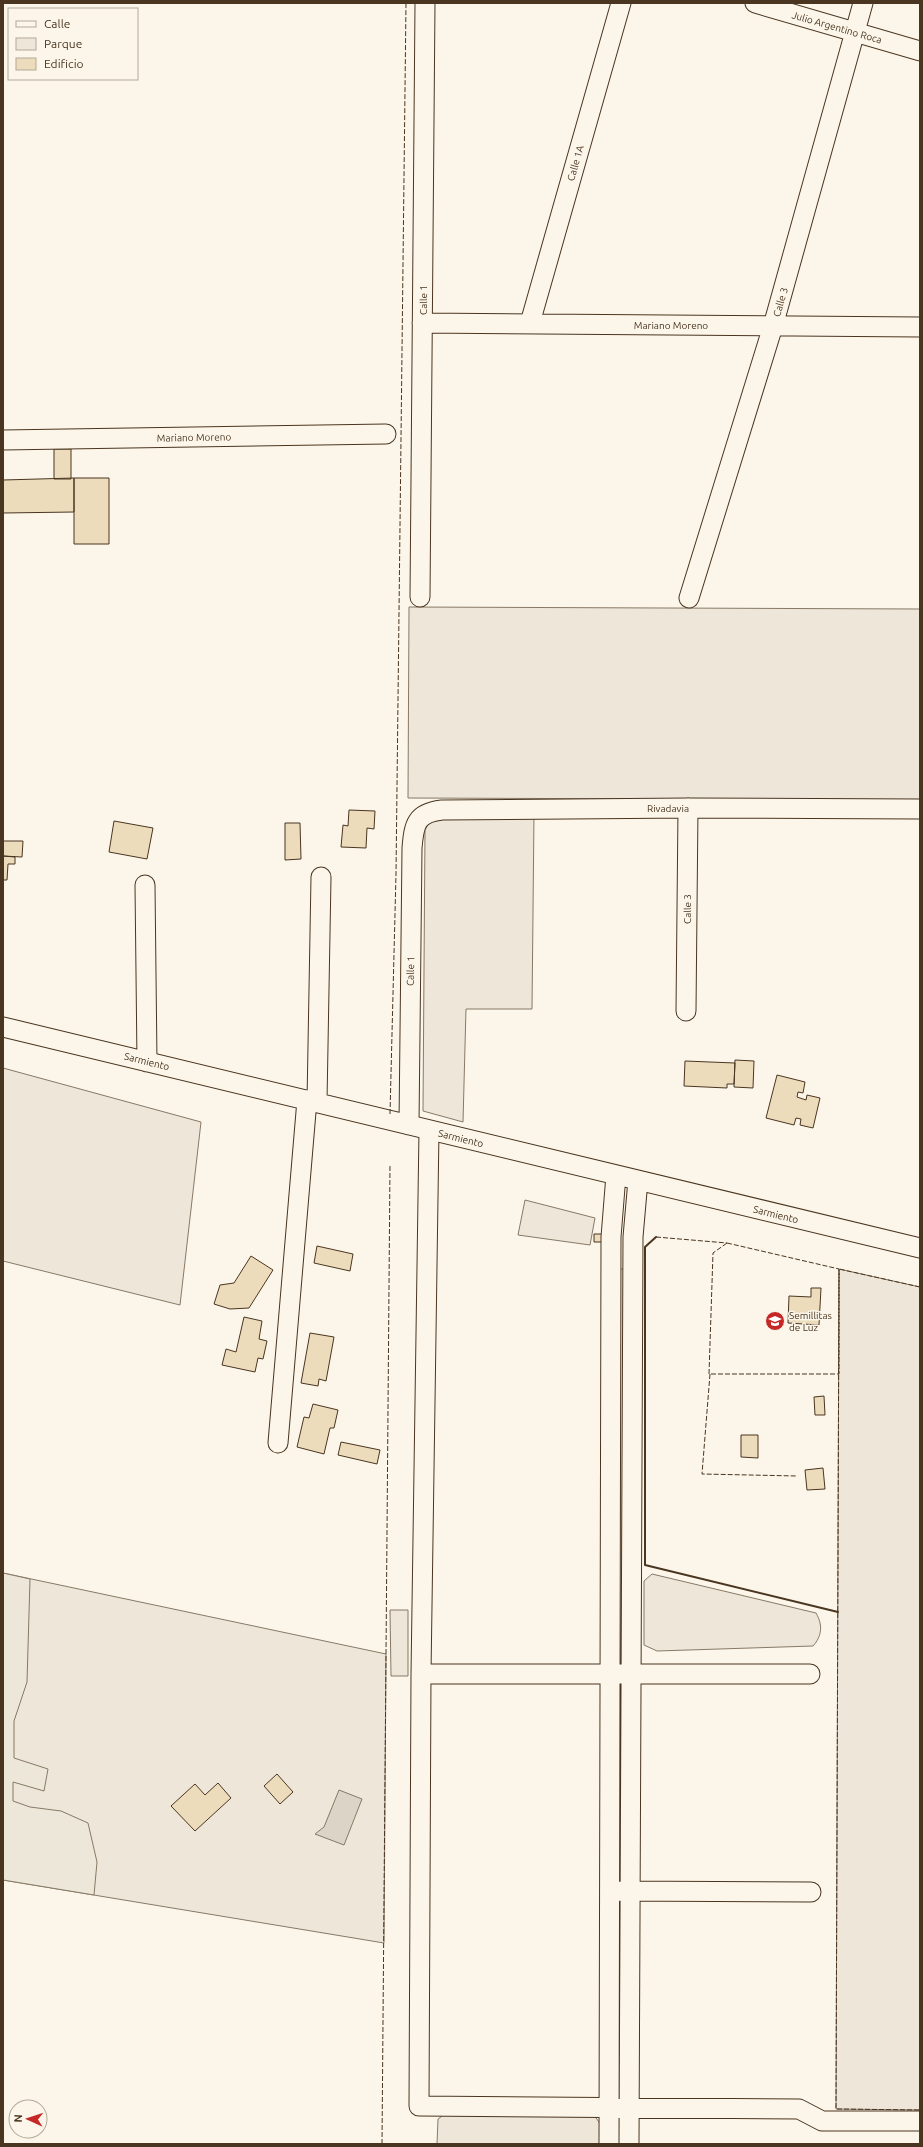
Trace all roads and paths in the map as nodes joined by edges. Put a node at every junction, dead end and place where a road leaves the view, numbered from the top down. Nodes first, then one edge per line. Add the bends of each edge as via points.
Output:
1 (425, 3) edge
2 (621, 3) edge
3 (754, 3) edge
4 (863, 3) edge
5 (855, 32) junction
6 (920, 51) edge
7 (422, 323) junction
8 (530, 324) junction
9 (773, 326) junction
10 (920, 327) edge
11 (386, 434) dead end
12 (3, 440) edge
13 (420, 597) dead end
14 (689, 598) dead end
15 (688, 808) junction
16 (920, 809) edge
17 (418, 819) joint
18 (321, 877) dead end
19 (145, 885) dead end
20 (686, 1011) dead end
21 (3, 1027) edge
22 (147, 1062) junction
23 (312, 1101) junction
24 (409, 1125) junction
25 (429, 1130) junction
26 (616, 1175) junction
27 (638, 1180) junction
28 (920, 1248) edge
29 (611, 1251) junction
30 (633, 1252) junction
31 (278, 1443) dead end
32 (421, 1674) junction
33 (610, 1674) junction
34 (631, 1674) junction
35 (810, 1674) dead end
36 (610, 1891) junction
37 (630, 1891) junction
38 (811, 1892) dead end
39 (609, 2108) junction
40 (629, 2108) junction
41 (920, 2121) edge
42 (609, 2144) edge
43 (629, 2144) edge

1 - 7 street, Calle 1
2 - 8 street, Calle 1A
3 - 5 street, Julio Argentino Roca
4 - 5 street, Calle 3
5 - 6 street, Julio Argentino Roca
5 - 9 street, Calle 3
7 - 8 street, Mariano Moreno
7 - 13 street, Calle 1
8 - 9 street, Mariano Moreno
9 - 10 street, Mariano Moreno
9 - 14 street, Calle 3
11 - 12 street, Mariano Moreno
15 - 16 street, Rivadavia
15 - 17 street, Rivadavia via 442,810 428,812
15 - 20 street, Calle 3
17 - 24 street, Calle 1 via 413,833 412,848
18 - 23 street
19 - 22 street
21 - 22 street, Sarmiento
22 - 23 street, Sarmiento
23 - 24 street, Sarmiento
23 - 31 street
24 - 25 street, Sarmiento
25 - 26 street, Sarmiento
25 - 32 street
26 - 27 street, Sarmiento
26 - 29 street
27 - 28 street, Sarmiento
27 - 30 street
29 - 30 street
29 - 33 street
30 - 34 street
32 - 33 street
32 - 39 street via 419,2106
33 - 34 street
33 - 36 street
34 - 35 street
34 - 37 street
36 - 37 street
36 - 39 street
37 - 38 street
37 - 40 street
39 - 40 street
39 - 42 street
40 - 41 street via 799,2109 822,2120
40 - 43 street

